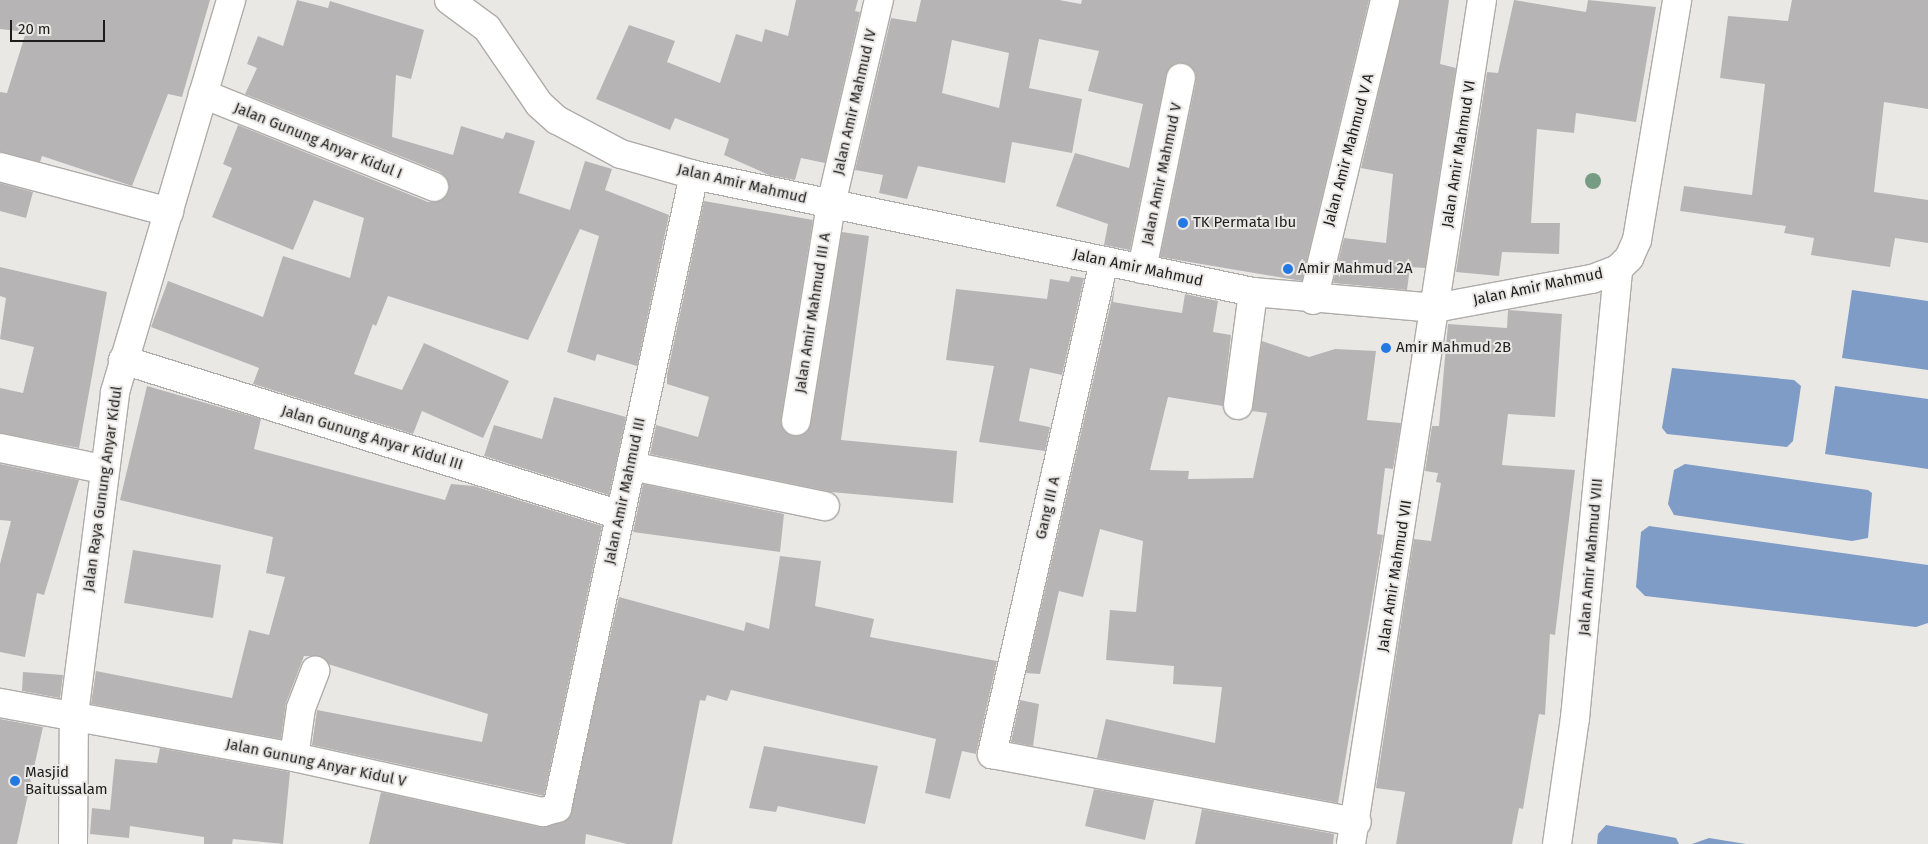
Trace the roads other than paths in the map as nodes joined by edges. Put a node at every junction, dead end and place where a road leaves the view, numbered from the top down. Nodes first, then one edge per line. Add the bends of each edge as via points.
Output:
1 (231, 0) edge
2 (449, 0) edge
3 (879, 0) edge
4 (1385, 0) edge
5 (1482, 0) edge
6 (1677, 0) edge
7 (1181, 78) dead end
8 (203, 94) junction
9 (0, 167) edge
10 (694, 175) junction
11 (434, 187) dead end
12 (831, 204) junction
13 (169, 212) junction
14 (1104, 262) junction
15 (1142, 269) junction
16 (1618, 269) junction
17 (1253, 292) junction
18 (1313, 300) junction
19 (1435, 308) junction
20 (123, 360) junction
21 (1238, 405) dead end
22 (796, 421) dead end
23 (0, 448) edge
24 (631, 466) junction
25 (102, 469) junction
26 (826, 506) dead end
27 (620, 515) junction
28 (315, 671) dead end
29 (0, 704) edge
30 (74, 714) junction
31 (294, 757) junction
32 (557, 808) joint
33 (1354, 833) edge
34 (73, 844) edge
35 (1557, 844) edge

1 - 8 street, Jalan Raya Gunung Anyar Kidul
2 - 10 street, Jalan Amir Mahmud via 487,28 539,104 557,120 603,148
3 - 12 street, Jalan Amir Mahmud IV
4 - 18 street, Jalan Amir Mahmud V A
5 - 19 street, Jalan Amir Mahmud VI
6 - 16 street, Jalan Amir Mahmud via 1637,240 1630,258
7 - 15 street, Jalan Amir Mahmud V
8 - 11 street, Jalan Gunung Anyar Kidul I
8 - 13 street, Jalan Raya Gunung Anyar Kidul
9 - 13 street
10 - 12 street, Jalan Amir Mahmud
10 - 24 street, Jalan Amir Mahmud III
12 - 14 street, Jalan Amir Mahmud
12 - 22 street, Jalan Amir Mahmud III A
13 - 20 street, Jalan Raya Gunung Anyar Kidul
14 - 15 street, Jalan Amir Mahmud
14 - 33 street, Gang III A via 992,754
15 - 17 street, Jalan Amir Mahmud
16 - 19 street, Jalan Amir Mahmud via 1592,279
16 - 35 street, Jalan Amir Mahmud VIII via 1575,718
17 - 18 street, Jalan Amir Mahmud
17 - 21 street
18 - 19 street, Jalan Amir Mahmud
19 - 33 street, Jalan Amir Mahmud VII
20 - 25 street, Jalan Raya Gunung Anyar Kidul
20 - 27 street, Jalan Gunung Anyar Kidul III
23 - 25 street
24 - 26 street
24 - 27 street, Jalan Amir Mahmud III
25 - 30 street, Jalan Raya Gunung Anyar Kidul
27 - 32 street, Jalan Amir Mahmud III
28 - 31 street via 301,708
29 - 30 street, Jalan Gunung Anyar Kidul V
30 - 31 street, Jalan Gunung Anyar Kidul V
30 - 34 street, Jalan Raya Gunung Anyar Kidul
31 - 32 street, Jalan Gunung Anyar Kidul V via 543,812

